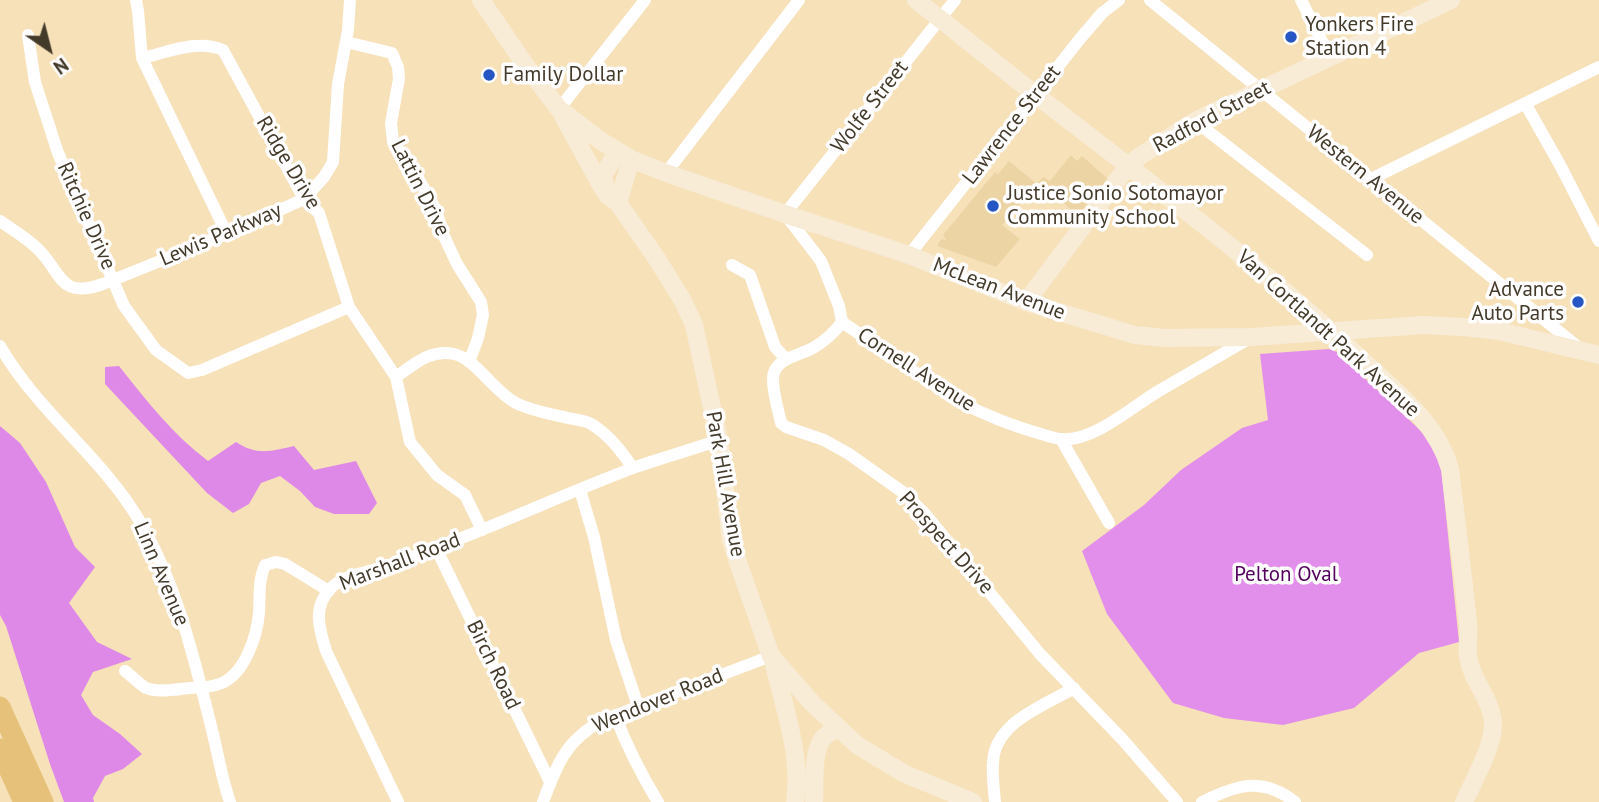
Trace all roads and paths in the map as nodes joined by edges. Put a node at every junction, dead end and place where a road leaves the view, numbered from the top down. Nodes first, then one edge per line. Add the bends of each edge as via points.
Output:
1 (136, 0) edge
2 (350, 0) edge
3 (645, 0) edge
4 (799, 0) edge
5 (916, 0) edge
6 (955, 0) edge
7 (1119, 0) edge
8 (1150, 0) edge
9 (1301, 0) edge
10 (1443, 2) edge
11 (489, 4) edge
12 (940, 19) junction
13 (28, 35) dead end
14 (346, 42) junction
15 (1330, 57) junction
16 (142, 58) junction
17 (1599, 67) edge
18 (1261, 90) junction
19 (1035, 95) junction
20 (1525, 103) junction
21 (559, 110) junction
22 (1195, 121) junction
23 (624, 155) junction
24 (1128, 166) junction
25 (666, 173) junction
26 (1371, 179) junction
27 (304, 199) junction
28 (612, 199) junction
29 (785, 214) junction
30 (0, 220) edge
31 (227, 234) junction
32 (1599, 241) edge
33 (909, 255) junction
34 (1367, 255) dead end
35 (732, 264) dead end
36 (114, 280) junction
37 (1026, 302) junction
38 (349, 307) junction
39 (842, 322) junction
40 (1331, 330) junction
41 (1252, 337) junction
42 (0, 346) edge
43 (1581, 350) junction
44 (1599, 355) edge
45 (786, 359) junction
46 (469, 362) junction
47 (396, 377) junction
48 (1061, 439) junction
49 (719, 440) junction
50 (633, 468) junction
51 (580, 490) junction
52 (1109, 523) dead end
53 (482, 530) junction
54 (436, 548) junction
55 (329, 591) junction
56 (771, 656) junction
57 (125, 671) dead end
58 (201, 688) junction
59 (1074, 688) junction
60 (638, 706) junction
61 (0, 707) edge
62 (615, 715) junction
63 (838, 729) junction
64 (0, 749) edge
65 (551, 782) junction
66 (798, 797) edge
67 (229, 801) edge
68 (24, 802) edge
69 (43, 802) edge
70 (398, 802) edge
71 (543, 802) edge
72 (659, 802) edge
73 (814, 802) edge
74 (973, 802) edge
75 (995, 802) edge
76 (1177, 802) edge
77 (1202, 802) edge
78 (1295, 802) edge
79 (1464, 802) edge

1 - 16 street
2 - 14 street, Lewis Parkway
3 - 21 street
4 - 25 street
5 - 12 street, Van Cortlandt Park Avenue
6 - 12 street, Wolfe Street
7 - 19 street, Lawrence Street via 1102,13
8 - 18 street, Western Avenue
9 - 15 street
10 - 15 street, Radford Street
11 - 21 street, McLean Avenue
12 - 19 street, Van Cortlandt Park Avenue
12 - 29 street, Wolfe Street
13 - 36 street, Ritchie Drive via 36,82 58,153
14 - 27 street, Lewis Parkway via 333,162
14 - 46 street, Lattin Drive via 392,53 398,67 393,142 436,209 457,264 481,302 484,315
15 - 18 street, Radford Street
16 - 27 street, Ridge Drive via 192,46 223,50
16 - 31 street
17 - 20 street
18 - 22 street, Radford Street
18 - 26 street, Western Avenue
19 - 24 street, Van Cortlandt Park Avenue
19 - 33 street, Lawrence Street
20 - 26 street
20 - 32 street
21 - 23 street, McLean Avenue
21 - 28 street, Park Hill Avenue
22 - 24 street, Radford Street
22 - 34 street
23 - 25 street, McLean Avenue
23 - 28 street via 603,176
24 - 37 street, Radford Street
24 - 40 street, Van Cortlandt Park Avenue
25 - 29 street, McLean Avenue
26 - 43 street, Western Avenue
27 - 31 street, Lewis Parkway
27 - 38 street, Ridge Drive via 319,213
28 - 49 street, Park Hill Avenue via 657,259 694,325
29 - 33 street, McLean Avenue
29 - 39 street, Cornell Avenue via 821,261
30 - 36 street, Lewis Parkway via 38,249 68,286 91,288
31 - 36 street, Lewis Parkway
33 - 37 street, McLean Avenue
35 - 45 street via 750,275 775,347
36 - 38 street, Ritchie Drive via 124,306 156,350 188,373
37 - 41 street, McLean Avenue via 1135,335
38 - 47 street, Ridge Drive
39 - 45 street via 812,349
39 - 48 street, Cornell Avenue via 956,400
40 - 41 street, McLean Avenue
40 - 43 street, McLean Avenue via 1464,327
40 - 79 street, Van Cortlandt Park Avenue via 1414,409 1447,455 1468,657 1493,720 1483,760
41 - 48 street, Cornell Avenue via 1101,428
42 - 58 street, Linn Avenue via 18,375 138,518 175,597
43 - 44 street, McLean Avenue
45 - 59 street, Prospect Drive via 774,371 773,379 781,423 849,454 904,493
46 - 47 street via 442,353 424,357
46 - 50 street via 515,403 589,422 616,444
47 - 53 street, Ridge Drive via 410,442 437,475 465,495
48 - 52 street
49 - 50 street, Marshall Road
49 - 56 street, Park Hill Avenue via 731,540
50 - 51 street, Marshall Road
51 - 53 street, Marshall Road
51 - 60 street via 616,640
53 - 54 street, Marshall Road
54 - 55 street, Marshall Road via 348,577
54 - 65 street, Birch Road
55 - 58 street, Marshall Road via 285,564 265,565 258,617 243,663 221,683
55 - 70 street via 320,602 319,618 326,651
56 - 60 street, Wendover Road
56 - 63 street, Park Hill Avenue
56 - 66 street via 791,736
57 - 58 street, Marshall Road via 148,689
58 - 67 street, Linn Avenue
59 - 75 street via 1022,716 998,739 992,761
59 - 76 street, Prospect Drive
60 - 62 street, Wendover Road
61 - 69 highway
62 - 65 street, Wendover Road via 588,728 572,743
62 - 72 street
63 - 73 street via 818,748
63 - 74 street, Park Hill Avenue via 905,774
64 - 68 highway
65 - 71 street, Wendover Road
77 - 78 street via 1243,786 1276,789

